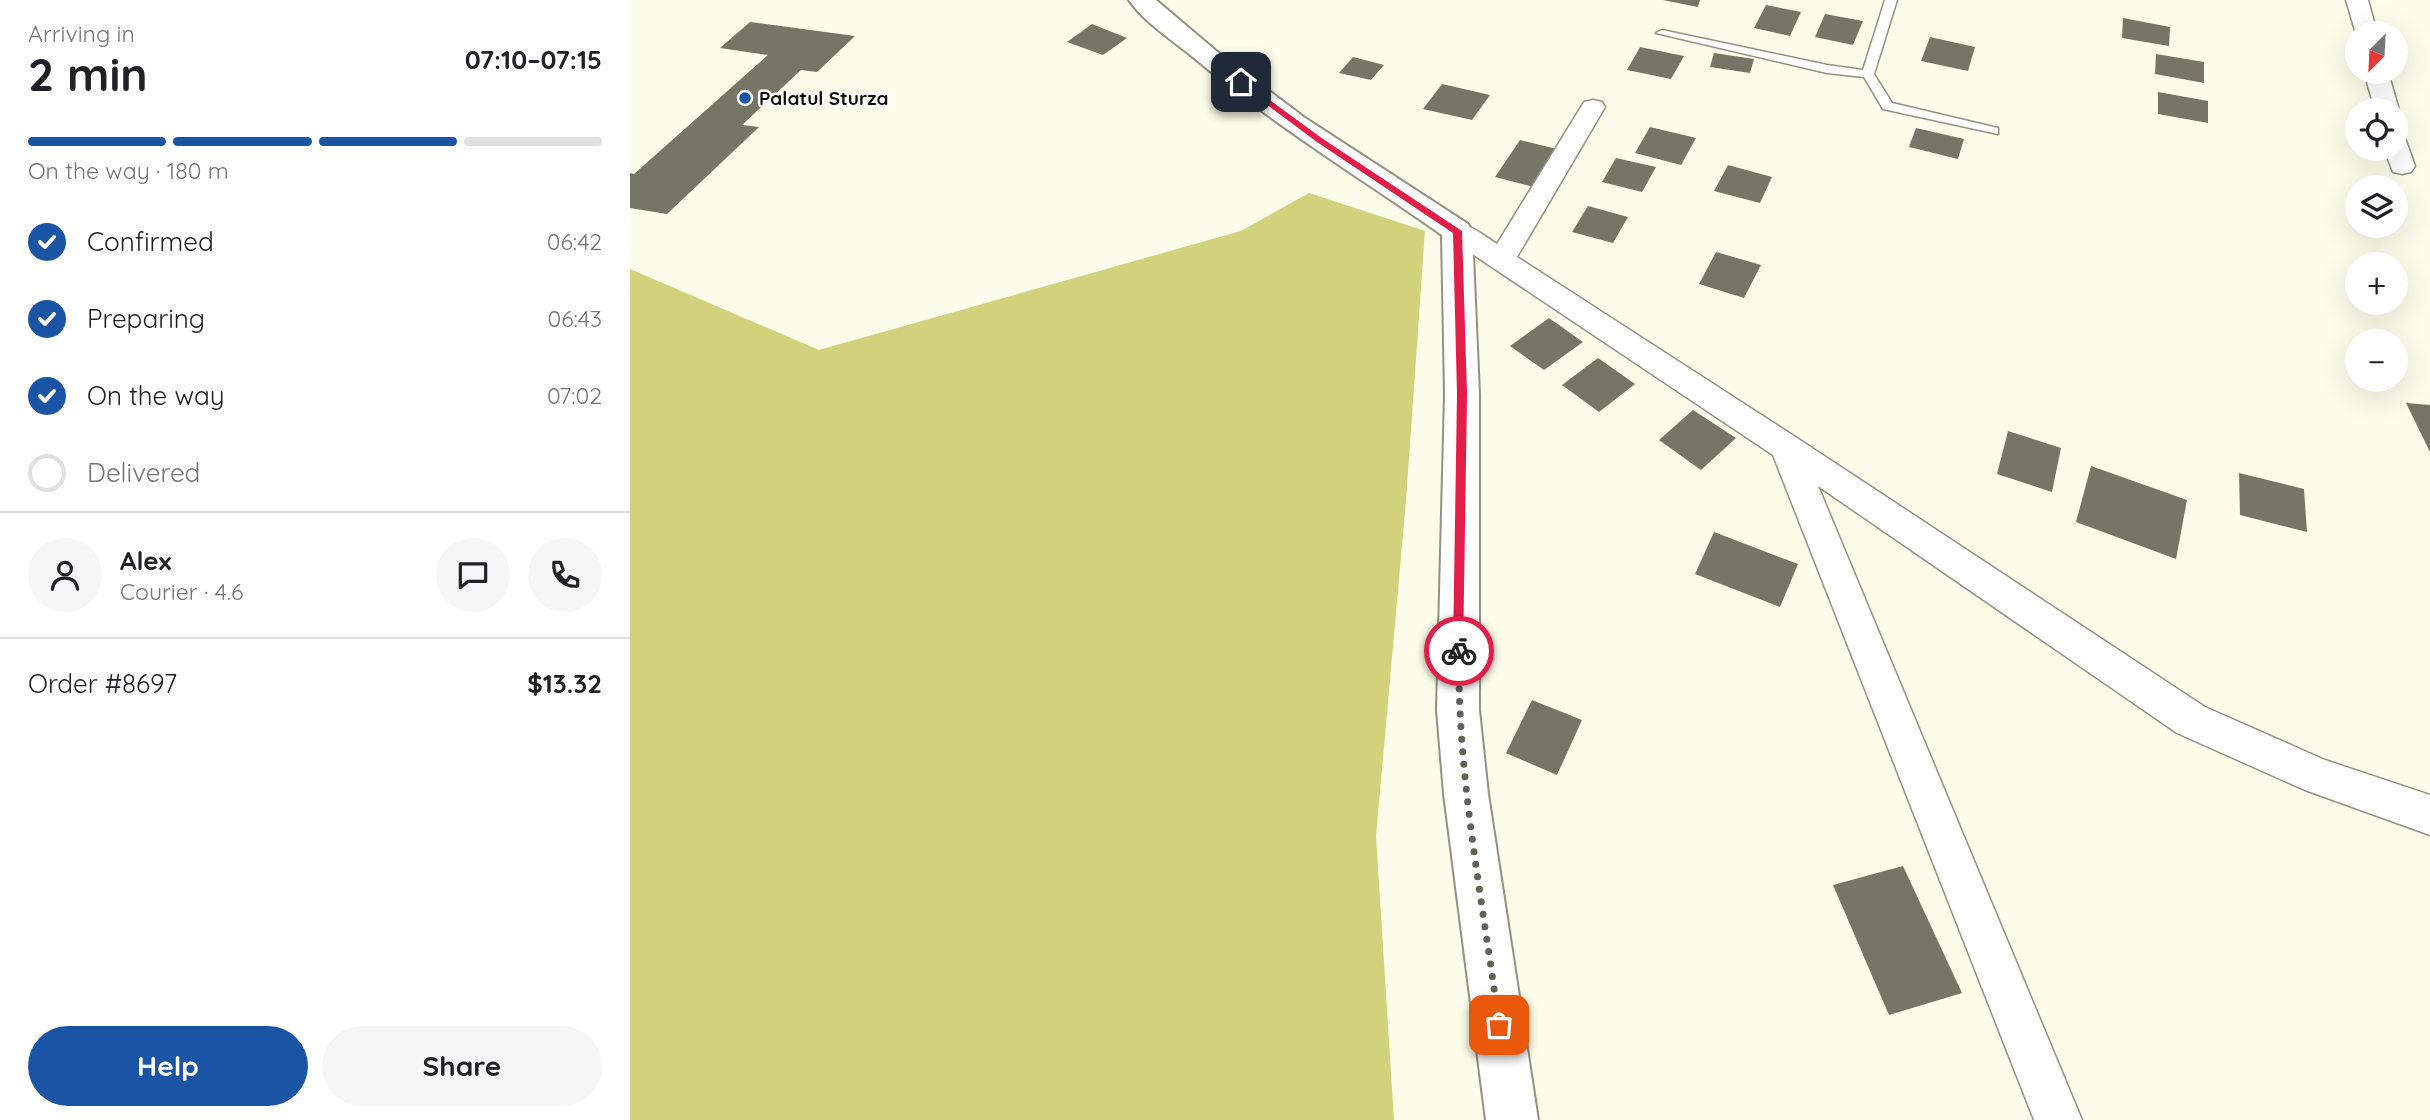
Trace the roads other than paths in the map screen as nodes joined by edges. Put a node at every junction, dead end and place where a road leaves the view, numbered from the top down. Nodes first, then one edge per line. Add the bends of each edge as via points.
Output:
1 (1142, 0) edge
2 (1891, 0) edge
3 (2357, 0) edge
4 (2363, 21) edge
5 (1662, 33) dead end
6 (1868, 74) junction
7 (1594, 107) dead end
8 (1994, 131) dead end
9 (1457, 231) junction
10 (1501, 260) junction
11 (1786, 447) junction
12 (2430, 815) edge
13 (1512, 1120) edge
14 (2058, 1120) edge

1 - 9 street via 1182,37 1320,141
2 - 6 lane
3 - 4 street
5 - 6 lane
6 - 8 lane via 1887,106
7 - 10 street
9 - 10 street
9 - 13 street via 1462,394 1458,710
10 - 11 street
11 - 12 street via 2191,720 2319,778
11 - 14 street

